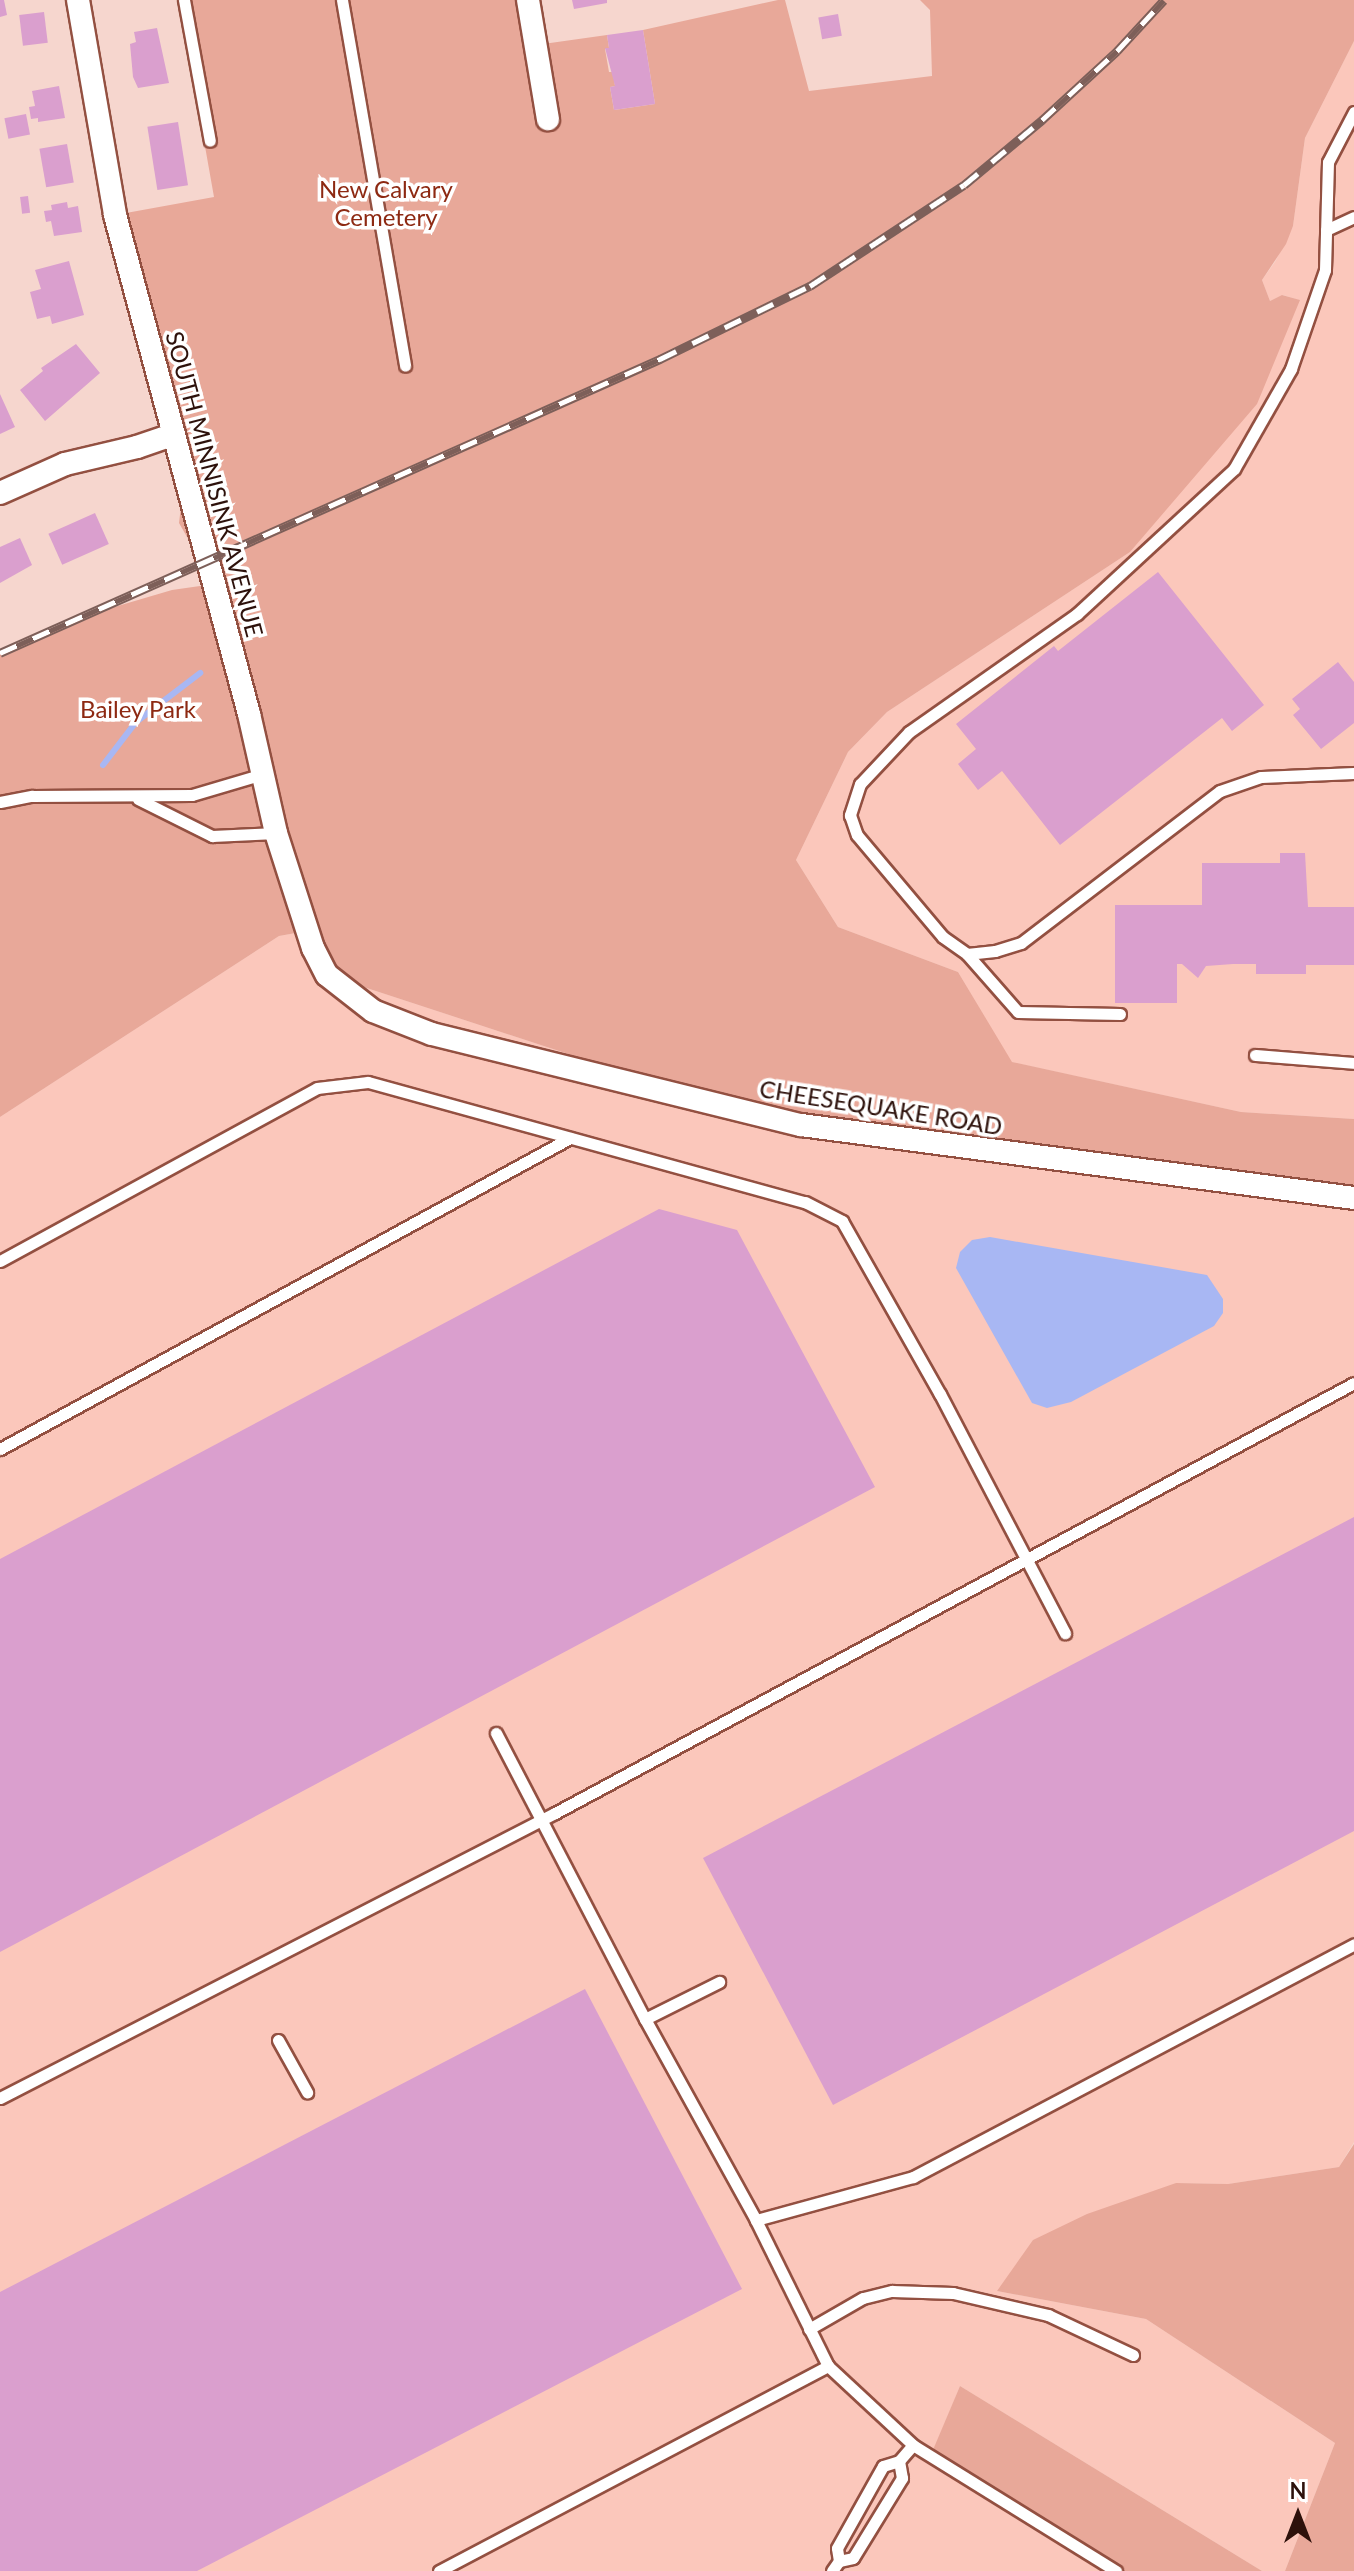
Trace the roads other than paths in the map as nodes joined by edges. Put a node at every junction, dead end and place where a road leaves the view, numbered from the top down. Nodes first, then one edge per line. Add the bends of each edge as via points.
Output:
1 (78, 0) edge
2 (184, 0) edge
3 (342, 0) edge
4 (528, 0) edge
5 (1354, 112) edge
6 (548, 119) dead end
7 (210, 141) dead end
8 (1354, 217) edge
9 (1326, 230) junction
10 (405, 366) dead end
11 (174, 434) junction
12 (0, 493) edge
13 (1354, 773) edge
14 (263, 774) junction
15 (134, 797) junction
16 (0, 802) edge
17 (276, 833) junction
18 (967, 954) junction
19 (327, 975) joint
20 (1120, 1014) dead end
21 (1255, 1055) dead end
22 (1354, 1063) edge
23 (570, 1138) junction
24 (1354, 1198) edge
25 (0, 1261) edge
26 (1354, 1383) edge
27 (0, 1449) edge
28 (1025, 1561) junction
29 (1065, 1633) dead end
30 (496, 1733) dead end
31 (541, 1821) junction
32 (1354, 1944) edge
33 (719, 1982) dead end
34 (645, 2019) junction
35 (278, 2040) dead end
36 (307, 2092) dead end
37 (0, 2098) edge
38 (756, 2220) junction
39 (809, 2329) junction
40 (1133, 2355) dead end
41 (828, 2366) junction
42 (913, 2445) junction
43 (899, 2461) junction
44 (835, 2566) edge
45 (439, 2571) edge
46 (1116, 2571) edge

1 - 11 street, SOUTH MINNISINK AVENUE via 115,215
2 - 7 lane
3 - 10 lane
4 - 6 street
5 - 9 lane via 1328,162
8 - 9 lane
9 - 18 lane via 1325,270 1291,369 1234,469 1077,614 909,732 860,784 850,815 857,835 943,937
11 - 12 street via 65,464
11 - 14 street, SOUTH MINNISINK AVENUE
13 - 18 lane via 1261,777 1220,791 1021,943
14 - 15 lane via 192,795
14 - 17 street, SOUTH MINNISINK AVENUE
15 - 16 lane via 32,796
15 - 17 lane via 212,836
17 - 19 street, SOUTH MINNISINK AVENUE via 313,948
18 - 20 lane via 1018,1012
19 - 24 street, CHEESEQUAKE ROAD via 373,1011 432,1034 801,1125
21 - 22 lane
23 - 25 lane via 368,1082 317,1088
23 - 27 lane
23 - 28 lane via 805,1202 842,1221 940,1394
26 - 28 lane
28 - 29 lane
28 - 31 lane
30 - 31 lane
31 - 34 lane
31 - 37 lane
32 - 38 lane via 913,2177
33 - 34 lane
34 - 38 lane
35 - 36 lane
38 - 39 lane
39 - 40 lane via 863,2298 892,2291 953,2293 1048,2315
39 - 41 lane
41 - 42 lane
41 - 45 lane
42 - 43 lane
42 - 46 lane
43 - 44 lane via 883,2466 837,2548
43 - 44 lane via 902,2478 853,2558

